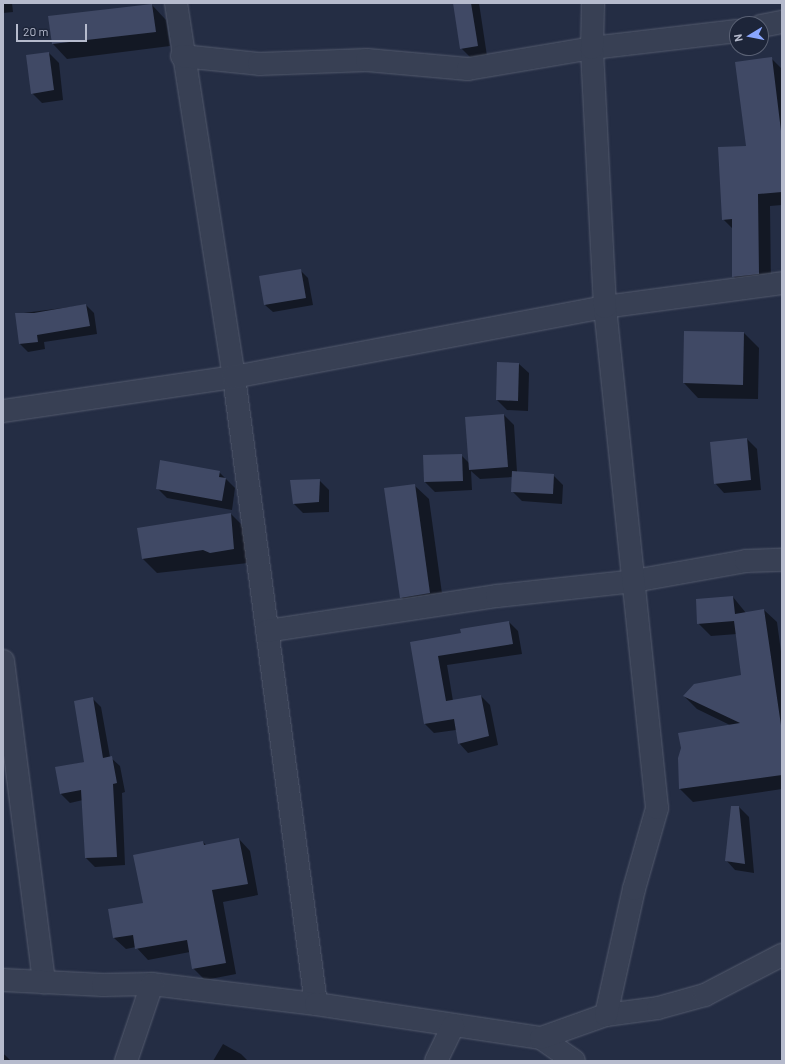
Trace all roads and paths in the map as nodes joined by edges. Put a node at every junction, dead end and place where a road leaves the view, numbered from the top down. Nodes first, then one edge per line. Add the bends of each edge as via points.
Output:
1 (176, 3) edge
2 (593, 3) edge
3 (782, 22) edge
4 (769, 24) edge
5 (729, 32) edge
6 (592, 48) junction
7 (182, 56) junction
8 (782, 283) edge
9 (605, 307) junction
10 (234, 377) junction
11 (3, 410) edge
12 (782, 560) edge
13 (634, 581) junction
14 (267, 631) junction
15 (3, 661) edge
16 (782, 955) edge
17 (3, 980) edge
18 (44, 982) junction
19 (152, 984) junction
20 (316, 1004) junction
21 (606, 1015) junction
22 (452, 1026) junction
23 (541, 1038) junction
24 (126, 1061) edge
25 (436, 1061) edge
26 (574, 1061) edge

1 - 7 street
2 - 6 street
3 - 4 street
5 - 6 street
6 - 7 street via 468,69 367,60 259,64
6 - 9 street
7 - 10 street
8 - 9 street
9 - 10 street
9 - 13 street
10 - 11 street
10 - 14 street
12 - 13 street via 746,561
13 - 14 street via 497,596
13 - 21 street via 657,808 634,889
14 - 20 street
15 - 18 street
16 - 21 street via 705,995 658,1008
17 - 18 street
18 - 19 street
19 - 20 street
19 - 24 street
20 - 22 street
21 - 23 street
22 - 23 street
22 - 25 street
23 - 26 street

